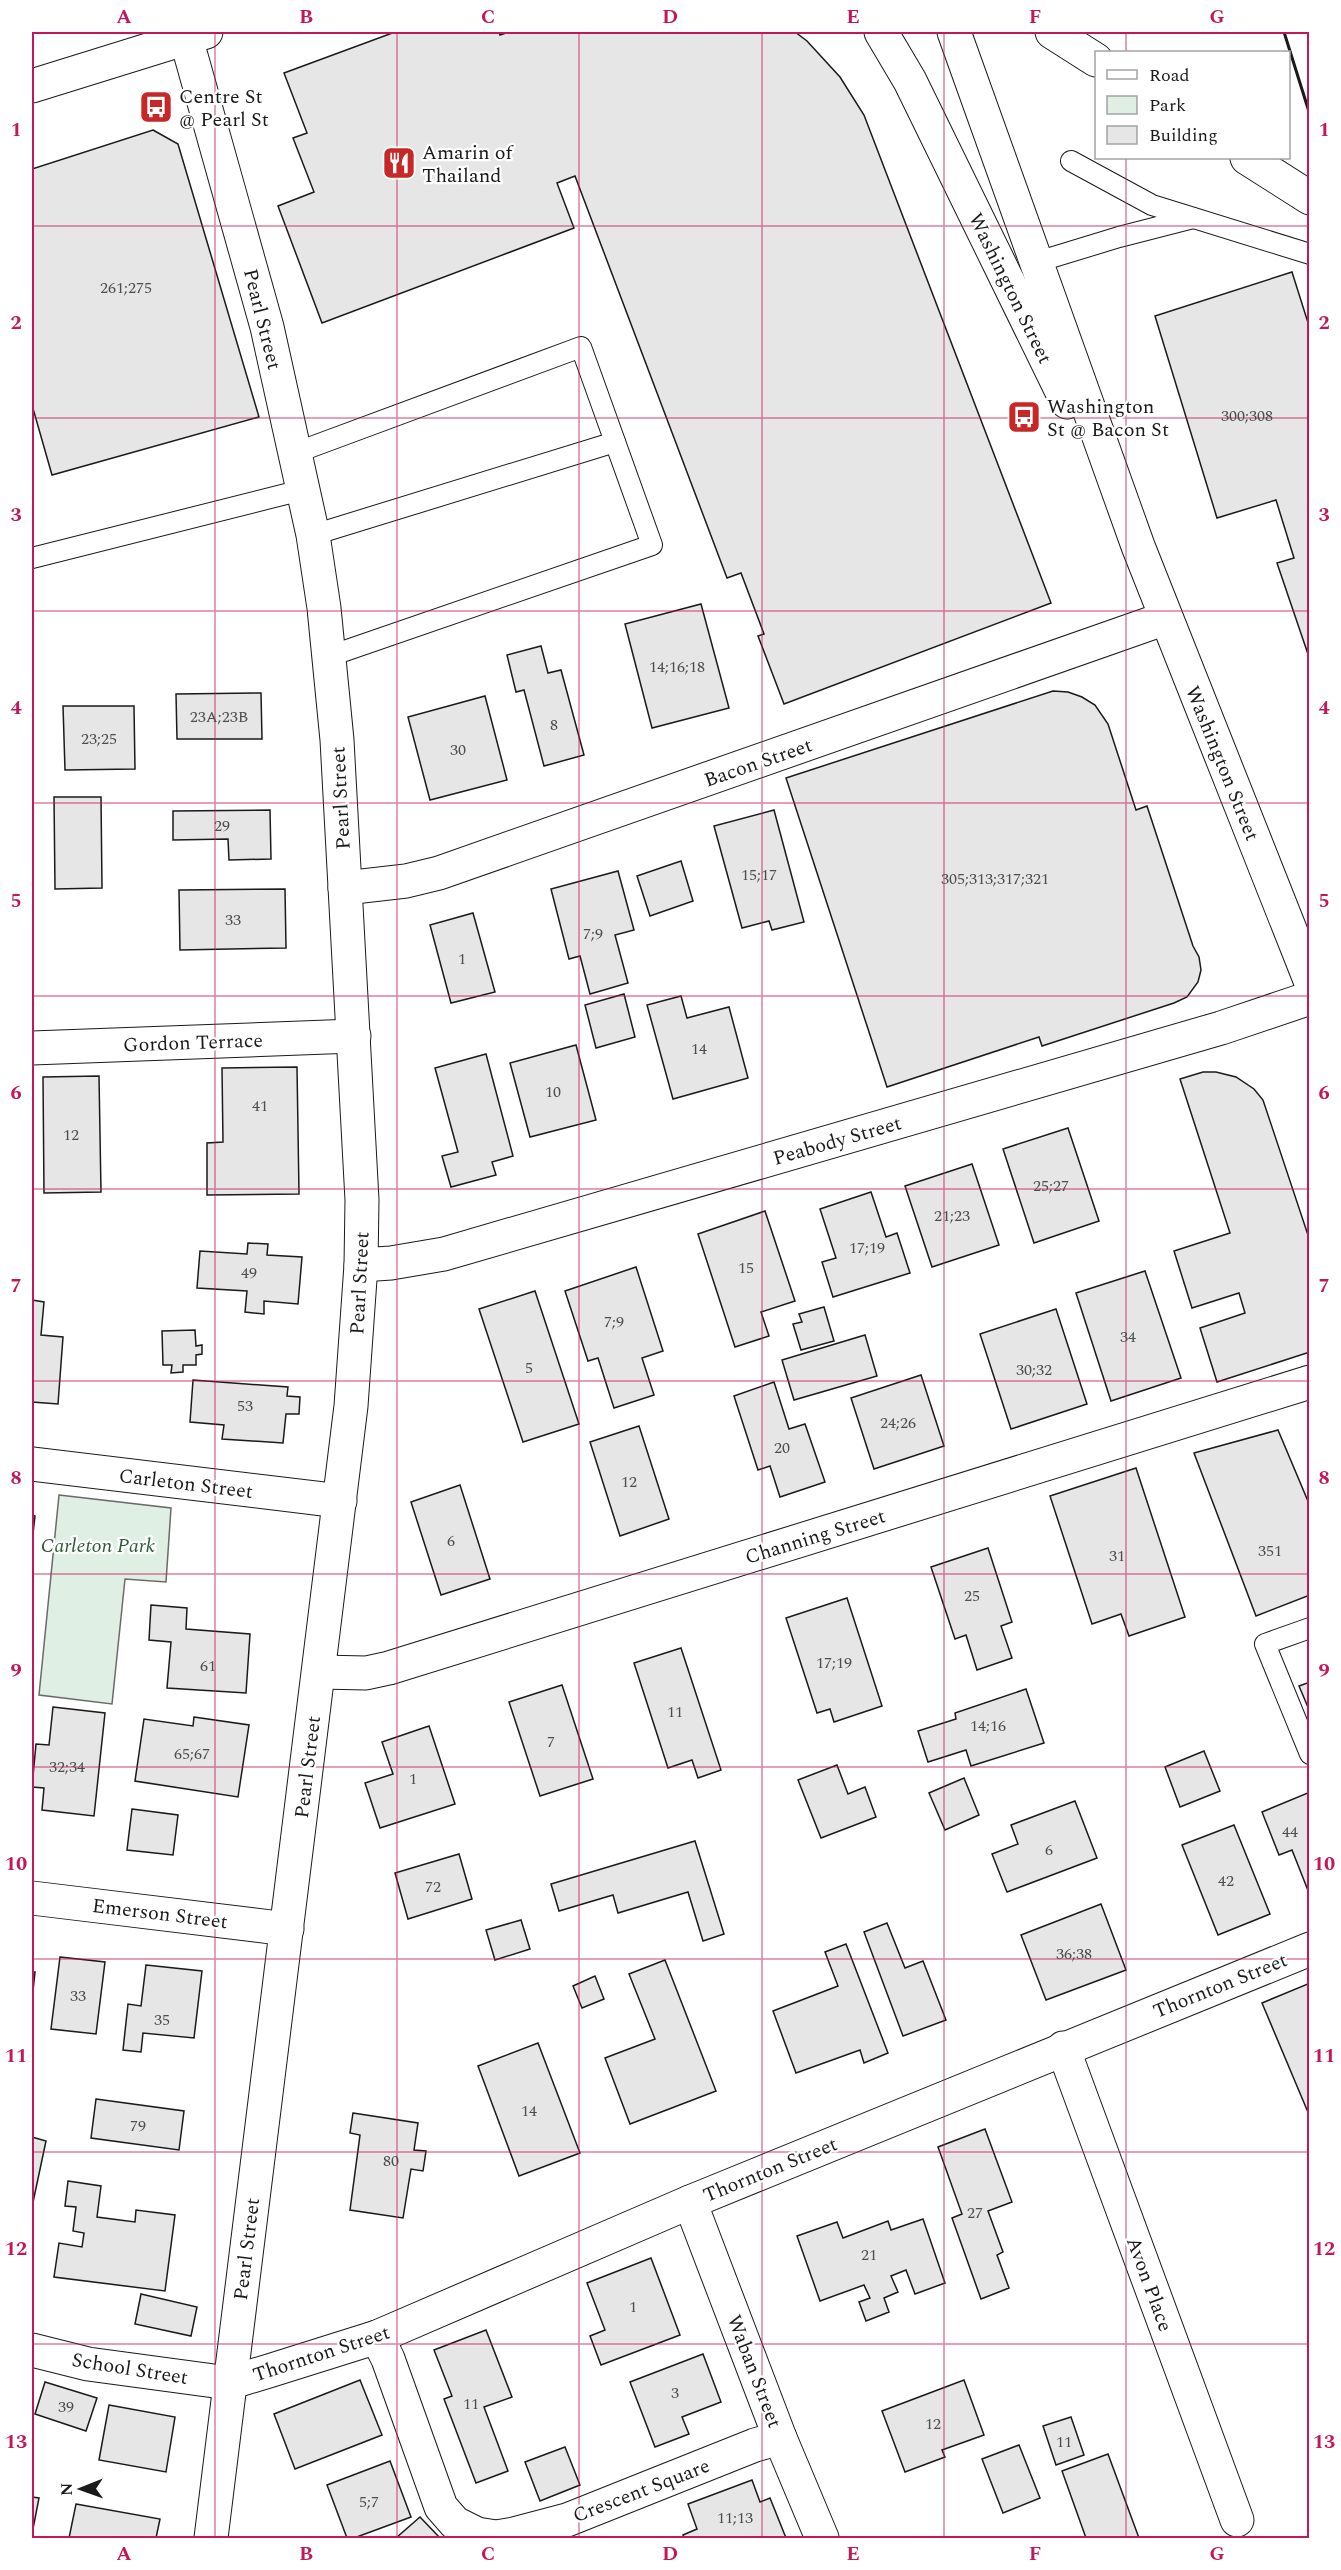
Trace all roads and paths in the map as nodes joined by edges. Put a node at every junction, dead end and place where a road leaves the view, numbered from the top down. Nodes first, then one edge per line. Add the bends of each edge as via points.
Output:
1 (881, 32) edge
2 (954, 32) edge
3 (1052, 32) edge
4 (196, 35) edge
5 (1095, 59) edge
6 (32, 86) edge
7 (1249, 159) edge
8 (1071, 161) dead end
9 (1310, 198) edge
10 (1193, 218) junction
11 (1310, 254) edge
12 (1037, 262) junction
13 (615, 442) junction
14 (295, 453) junction
15 (302, 490) junction
16 (313, 535) junction
17 (1138, 546) junction
18 (32, 558) edge
19 (1166, 618) junction
20 (330, 656) junction
21 (345, 888) junction
22 (1307, 966) edge
23 (1310, 998) edge
24 (354, 1036) junction
25 (32, 1048) edge
26 (361, 1265) junction
27 (1308, 1386) edge
28 (32, 1464) edge
29 (340, 1501) junction
30 (1310, 1628) edge
31 (319, 1672) junction
32 (1310, 1754) edge
33 (32, 1898) edge
34 (287, 1929) junction
35 (1310, 1949) edge
36 (1063, 2048) junction
37 (690, 2202) junction
38 (377, 2337) junction
39 (32, 2350) edge
40 (229, 2383) junction
41 (780, 2438) junction
42 (1237, 2520) dead end
43 (211, 2538) edge
44 (822, 2538) edge

1 - 17 main road, Washington Street via 910,81
2 - 12 main road, Washington Street
3 - 5 main road
4 - 6 main road
4 - 14 main road, Pearl Street
7 - 9 main road
8 - 10 lane via 1152,205
10 - 11 lane
10 - 12 lane
12 - 17 main road, Washington Street
13 - 14 lane via 581,347
13 - 16 lane
13 - 20 lane via 652,545
14 - 15 main road, Pearl Street
15 - 16 main road, Pearl Street
15 - 18 lane
16 - 20 main road, Pearl Street
17 - 19 main road, Washington Street
19 - 21 main road, Bacon Street via 440,873
19 - 22 main road, Washington Street
20 - 21 main road, Pearl Street
21 - 24 main road, Pearl Street
23 - 26 main road, Peabody Street via 1210,1032 444,1254
24 - 25 main road, Gordon Terrace
24 - 26 main road, Pearl Street
26 - 29 main road, Pearl Street
27 - 31 main road, Channing Street via 389,1668 366,1673
28 - 29 main road, Carleton Street
29 - 31 main road, Pearl Street
30 - 32 lane via 1265,1644
31 - 34 main road, Pearl Street
33 - 34 main road, Emerson Street
34 - 40 main road, Pearl Street
35 - 36 main road, Thornton Street
36 - 37 main road, Thornton Street
36 - 42 main road, Avon Place
37 - 38 main road, Thornton Street
37 - 41 main road, Waban Street
38 - 40 main road, Thornton Street
38 - 41 main road, Crescent Square via 441,2508 455,2523 477,2535 496,2537 567,2520
39 - 40 main road, School Street via 88,2364
40 - 43 main road, Pearl Street
41 - 44 main road, Waban Street

